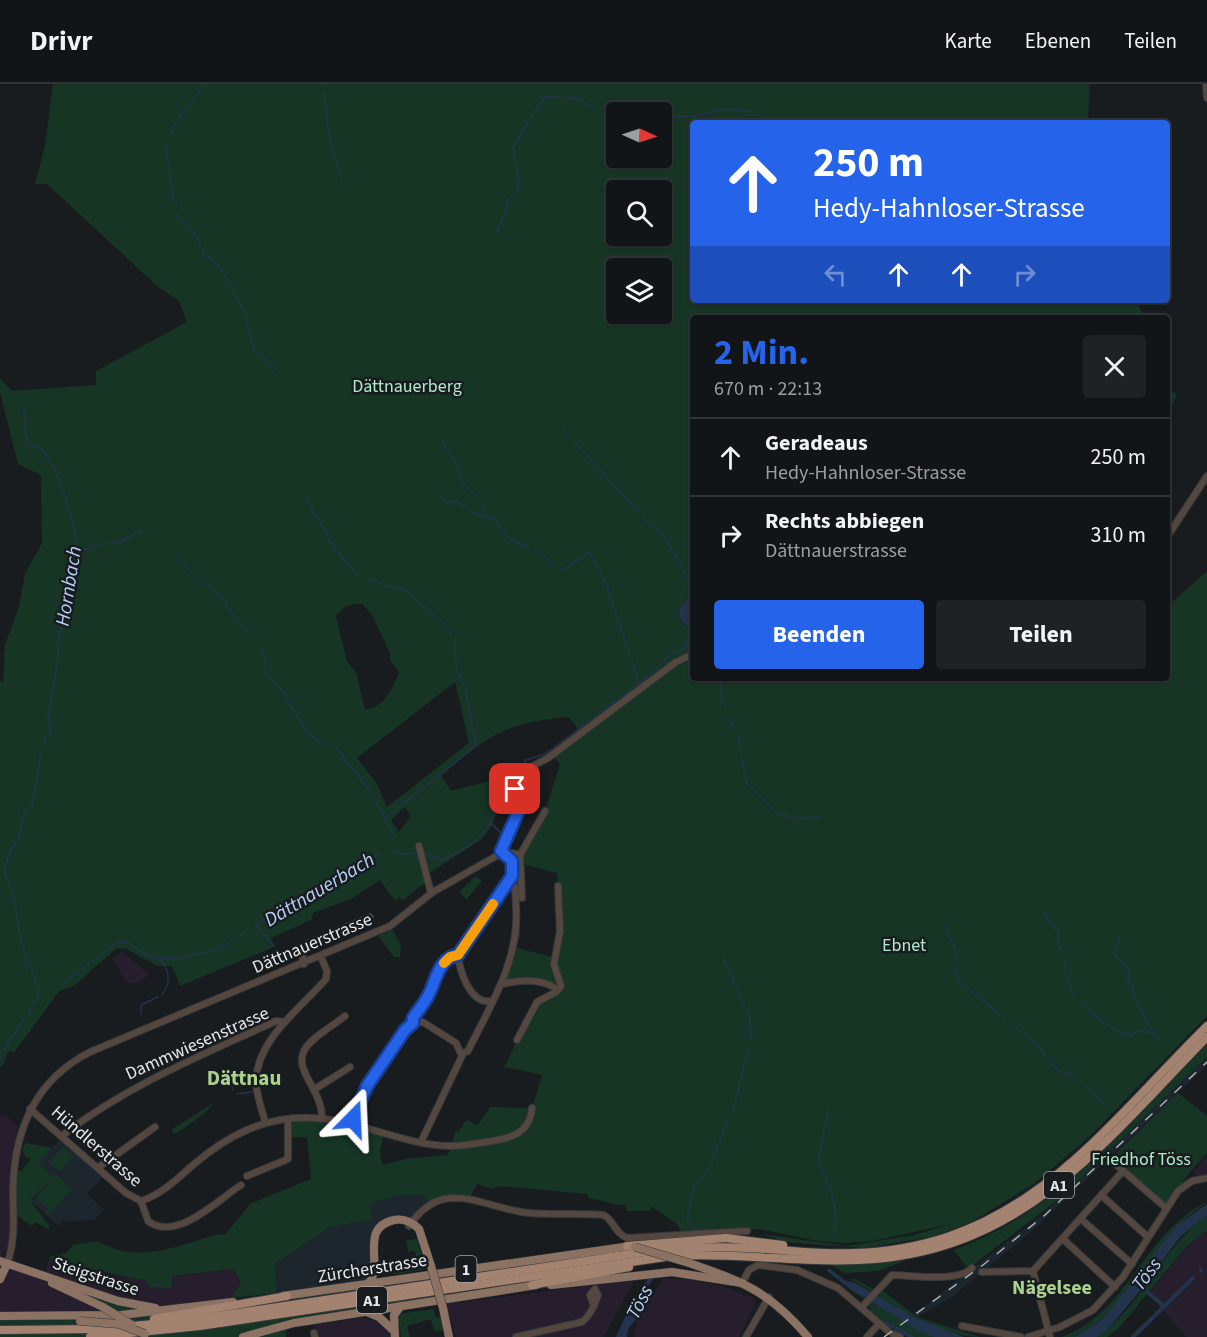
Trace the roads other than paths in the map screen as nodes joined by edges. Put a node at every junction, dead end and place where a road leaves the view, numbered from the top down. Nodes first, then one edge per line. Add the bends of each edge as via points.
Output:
1 (1206, 84) edge
2 (1207, 98) edge
3 (1207, 476) edge
4 (1170, 532) edge
5 (690, 655) edge
6 (545, 811) dead end
7 (421, 851) dead end
8 (501, 851) junction
9 (520, 855) junction
10 (510, 879) junction
11 (558, 886) dead end
12 (431, 893) junction
13 (522, 898) dead end
14 (370, 917) dead end
15 (458, 955) junction
16 (321, 957) junction
17 (304, 964) junction
18 (502, 984) junction
19 (558, 990) junction
20 (492, 1001) junction
21 (345, 1016) dead end
22 (285, 1022) junction
23 (413, 1023) junction
24 (1207, 1026) edge
25 (1207, 1037) edge
26 (517, 1040) dead end
27 (461, 1054) junction
28 (350, 1067) dead end
29 (315, 1089) junction
30 (30, 1108) junction
31 (532, 1108) dead end
32 (288, 1119) junction
33 (322, 1119) junction
34 (265, 1122) junction
35 (352, 1125) junction
36 (155, 1127) dead end
37 (63, 1135) junction
38 (421, 1142) junction
39 (1113, 1162) dead end
40 (99, 1167) junction
41 (1123, 1171) junction
42 (247, 1176) dead end
43 (1207, 1178) edge
44 (241, 1185) dead end
45 (1101, 1195) junction
46 (141, 1201) junction
47 (1166, 1209) junction
48 (1081, 1218) junction
49 (410, 1225) junction
50 (747, 1231) dead end
51 (1148, 1237) junction
52 (1062, 1239) junction
53 (631, 1246) junction
54 (819, 1253) junction
55 (654, 1258) junction
56 (4, 1262) edge
57 (1131, 1264) junction
58 (972, 1268) dead end
59 (1033, 1271) junction
60 (982, 1272) dead end
61 (0, 1279) edge
62 (392, 1280) junction
63 (742, 1283) junction
64 (368, 1284) junction
65 (532, 1285) junction
66 (1115, 1287) junction
67 (287, 1296) junction
68 (769, 1297) junction
69 (402, 1305) junction
70 (863, 1305) junction
71 (594, 1306) dead end
72 (178, 1308) junction
73 (365, 1312) junction
74 (0, 1318) edge
75 (878, 1324) junction
76 (962, 1326) dead end
77 (127, 1327) junction
78 (0, 1330) edge
79 (394, 1334) edge
80 (1049, 1334) edge
81 (148, 1335) edge
82 (450, 1335) edge
83 (90, 1337) edge
84 (243, 1337) edge
85 (516, 1337) edge
86 (746, 1337) edge
87 (808, 1337) edge
88 (867, 1337) edge
89 (900, 1337) edge
90 (1021, 1337) edge
91 (1028, 1337) edge

1 - 2 street
3 - 4 street
5 - 8 street via 529,768 518,780 518,812
6 - 9 street
7 - 12 street
8 - 9 street
8 - 10 street via 513,863
8 - 12 street, Dättnauerstrasse via 489,862
9 - 13 street
10 - 15 street
10 - 18 street via 515,886 517,927
11 - 19 street via 560,931 554,964 561,983
12 - 16 street, Dättnauerstrasse via 387,927
14 - 17 street via 300,947
15 - 20 street via 471,992 484,1001
15 - 23 street via 447,960 433,980
16 - 17 street, Dättnauerstrasse
16 - 22 street via 326,980
17 - 30 street, Dättnauerstrasse via 77,1059 54,1077
18 - 19 street via 516,980 548,984
18 - 20 street
19 - 26 street via 537,1002
20 - 27 street via 468,1051
21 - 29 street via 311,1043 303,1056 302,1068
22 - 34 street via 262,1056 258,1071 256,1087
22 - 37 street, Dammwiesenstrasse via 276,1022 155,1076
23 - 27 street via 431,1025 456,1043
23 - 35 street via 372,1078
24 - 54 highway, A1 via 1088,1151 1014,1206 968,1229 920,1244 869,1252
25 - 55 highway, A1 via 1108,1142 1069,1177 1018,1213 971,1236 922,1251 870,1260 724,1254
27 - 38 street via 460,1064
28 - 29 street
29 - 33 street
30 - 37 street, Hündlerstrasse
30 - 56 street, Dättnauerstrasse via 15,1152 13,1240
31 - 38 street, Hündlerstrasse via 524,1128 501,1142 452,1146
32 - 33 street, Hündlerstrasse
32 - 34 street, Hündlerstrasse
32 - 42 street via 288,1159
33 - 35 street, Hündlerstrasse
34 - 46 street, Hündlerstrasse via 229,1138 167,1188
35 - 38 street, Hündlerstrasse
36 - 40 street
37 - 40 street, Hündlerstrasse
39 - 41 street
40 - 46 street, Hündlerstrasse via 126,1193
41 - 45 street
41 - 47 street
43 - 47 street via 1192,1180 1184,1186
44 - 46 street via 200,1216 163,1226 148,1221
45 - 48 street
45 - 51 street
47 - 51 street
48 - 52 street
48 - 57 street
49 - 50 street via 431,1203 456,1197 528,1213 603,1215 628,1238
49 - 62 main road via 389,1227 377,1242 379,1270 383,1277
49 - 64 main road via 393,1221 377,1231 372,1245 374,1274
49 - 82 main road, bridge via 420,1231 424,1241
51 - 57 street
52 - 59 street
52 - 66 street
53 - 54 highway, A1 via 745,1239
53 - 62 main road, Zürcherstrasse / 1
53 - 63 main road, Zürcherstrasse / 1, bridge
54 - 77 highway, A1 via 724,1247 651,1251
55 - 65 highway, A1 via 637,1265
55 - 83 highway, A1 via 200,1326
56 - 61 main road, Dättnauerstrasse
56 - 72 main road, Steigstrasse via 126,1304
56 - 81 main road, Steigstrasse, bridge via 104,1307
57 - 66 street
58 - 70 street via 965,1273 921,1278 892,1275
59 - 60 street
59 - 80 street
62 - 64 main road, Zürcherstrasse / 1
63 - 65 main road, Zürcherstrasse / 1 via 672,1272
63 - 68 main road, Zürcherstrasse / 1
63 - 70 street via 755,1266 782,1267 827,1282
64 - 67 main road, Zürcherstrasse / 1
65 - 69 main road, Zürcherstrasse / 1
66 - 80 street via 1093,1310
67 - 72 main road, Zürcherstrasse / 1
67 - 77 highway, A1
68 - 86 street
68 - 87 main road, Zürcherstrasse / 1
69 - 73 main road, Zürcherstrasse / 1
69 - 79 main road via 394,1313
70 - 75 street
71 - 85 street via 581,1323
72 - 74 main road, Zürcherstrasse / 1 via 105,1316
73 - 79 main road via 379,1317
73 - 84 main road, Zürcherstrasse / 1 via 279,1326
74 - 81 main road, Zürcherstrasse / 1, bridge via 119,1324
75 - 88 street
75 - 89 street
76 - 90 street
77 - 78 highway, A1
80 - 91 street

